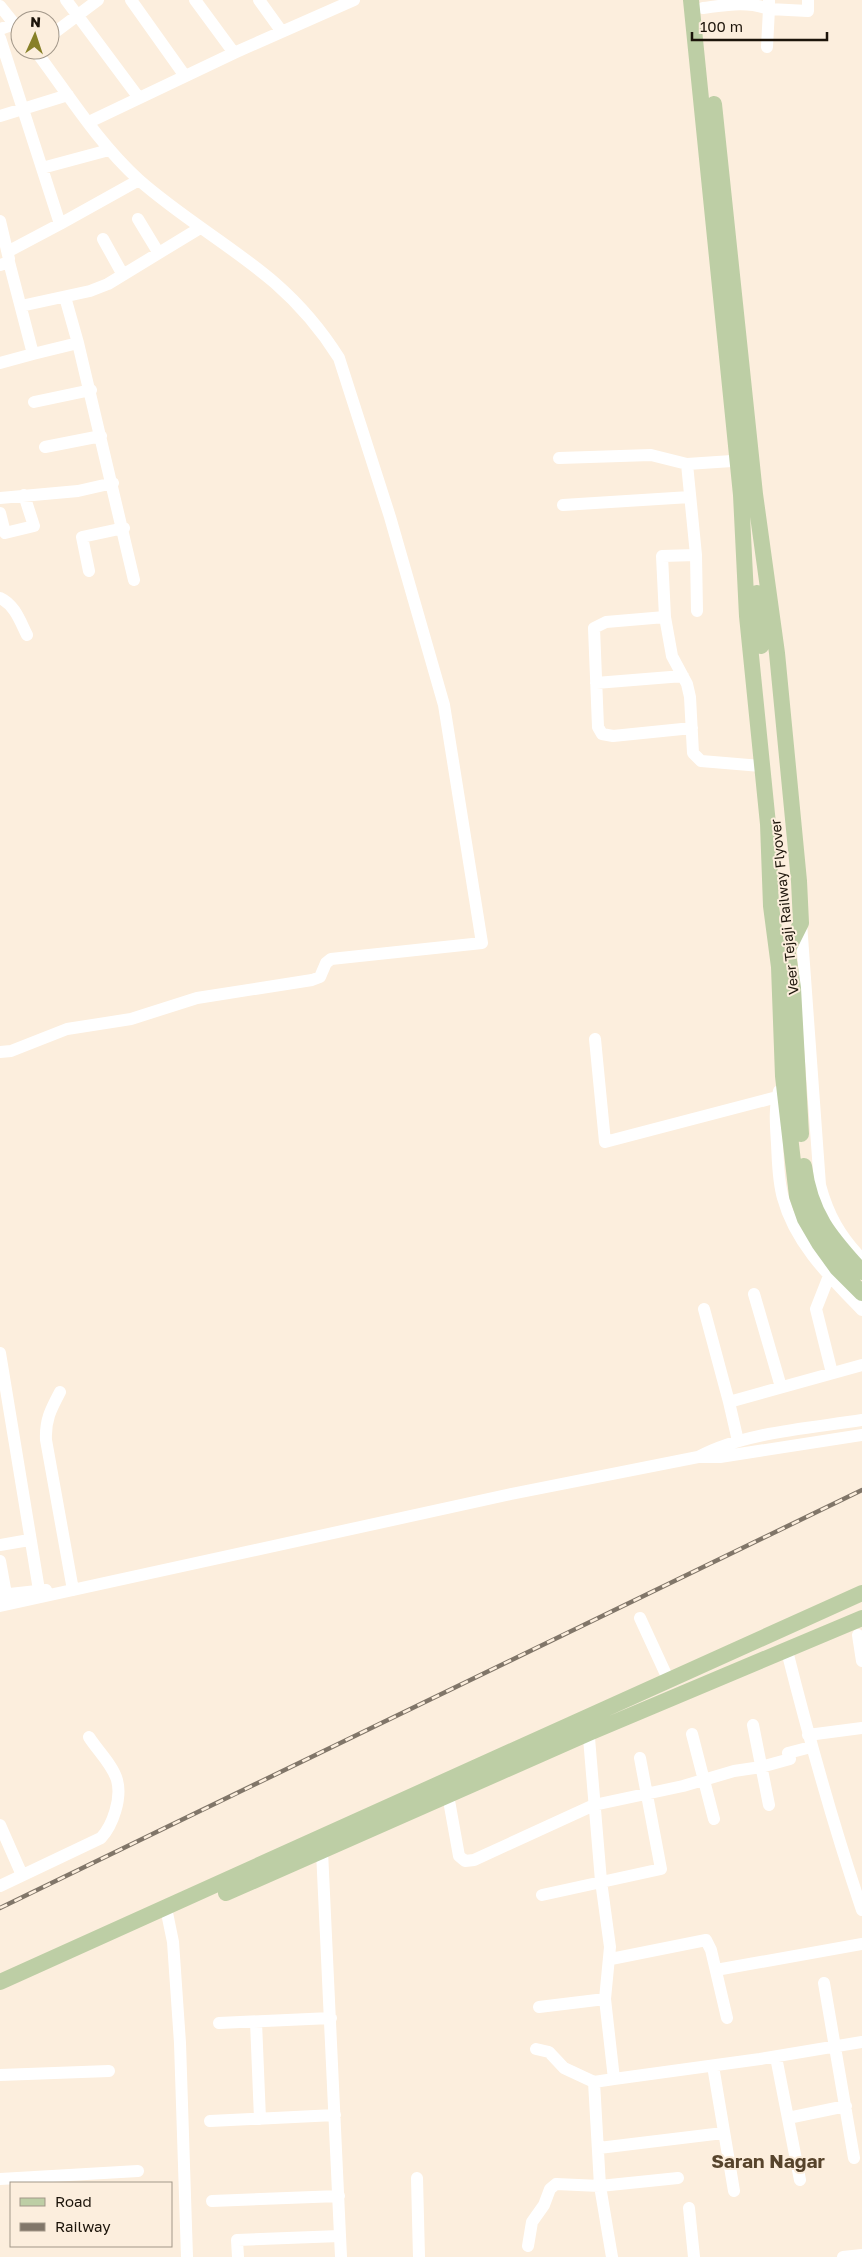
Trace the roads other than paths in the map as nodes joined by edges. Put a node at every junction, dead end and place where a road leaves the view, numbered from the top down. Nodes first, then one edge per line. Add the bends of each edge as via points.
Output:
1 (66, 0) edge
2 (98, 0) edge
3 (131, 0) edge
4 (195, 0) edge
5 (259, 0) edge
6 (354, 0) edge
7 (808, 0) edge
8 (699, 3) edge
9 (769, 4) edge
10 (0, 6) edge
11 (78, 15) junction
12 (10, 19) edge
13 (60, 28) edge
14 (282, 32) junction
15 (0, 38) edge
16 (767, 47) dead end
17 (234, 53) junction
18 (42, 60) edge
19 (185, 76) junction
20 (68, 95) junction
21 (139, 98) junction
22 (23, 109) junction
23 (0, 116) edge
24 (89, 122) junction
25 (109, 150) junction
26 (42, 168) junction
27 (139, 180) junction
28 (138, 219) dead end
29 (0, 221) edge
30 (60, 224) junction
31 (200, 228) junction
32 (103, 239) dead end
33 (158, 252) junction
34 (6, 259) edge
35 (122, 275) junction
36 (65, 297) junction
37 (21, 306) junction
38 (78, 343) junction
39 (32, 354) junction
40 (0, 363) edge
41 (91, 390) junction
42 (34, 402) dead end
43 (101, 436) junction
44 (45, 447) dead end
45 (559, 458) dead end
46 (732, 461) dead end
47 (688, 464) junction
48 (113, 483) junction
49 (24, 495) junction
50 (748, 495) junction
51 (0, 498) edge
52 (690, 498) junction
53 (564, 505) dead end
54 (0, 513) edge
55 (124, 528) junction
56 (696, 555) junction
57 (89, 571) dead end
58 (134, 580) dead end
59 (0, 598) edge
60 (698, 611) dead end
61 (665, 617) junction
62 (27, 635) dead end
63 (683, 676) junction
64 (596, 683) junction
65 (692, 728) junction
66 (761, 766) junction
67 (801, 923) junction
68 (778, 967) junction
69 (595, 1038) dead end
70 (0, 1052) edge
71 (783, 1076) junction
72 (777, 1097) junction
73 (862, 1259) edge
74 (862, 1272) edge
75 (829, 1276) junction
76 (754, 1294) dead end
77 (862, 1294) edge
78 (704, 1309) dead end
79 (862, 1310) edge
80 (0, 1353) edge
81 (862, 1365) edge
82 (832, 1373) junction
83 (781, 1387) junction
84 (60, 1392) dead end
85 (729, 1402) junction
86 (862, 1420) edge
87 (862, 1435) edge
88 (738, 1441) junction
89 (698, 1457) junction
90 (29, 1540) junction
91 (0, 1545) edge
92 (0, 1561) edge
93 (39, 1590) junction
94 (73, 1590) junction
95 (862, 1593) edge
96 (3, 1594) edge
97 (0, 1606) edge
98 (862, 1606) edge
99 (640, 1618) dead end
100 (862, 1618) edge
101 (858, 1635) dead end
102 (788, 1651) junction
103 (862, 1661) edge
104 (672, 1684) junction
105 (648, 1710) junction
106 (753, 1725) dead end
107 (588, 1726) junction
108 (862, 1728) edge
109 (692, 1734) dead end
110 (89, 1737) dead end
111 (810, 1741) junction
112 (640, 1758) dead end
113 (761, 1767) junction
114 (704, 1780) junction
115 (448, 1795) junction
116 (648, 1795) junction
117 (594, 1805) junction
118 (769, 1805) dead end
119 (714, 1819) dead end
120 (0, 1824) edge
121 (322, 1851) junction
122 (22, 1875) junction
123 (601, 1881) junction
124 (0, 1886) edge
125 (542, 1895) dead end
126 (862, 1910) edge
127 (167, 1913) junction
128 (862, 1944) edge
129 (611, 1959) junction
130 (716, 1970) junction
131 (0, 1982) edge
132 (824, 1984) dead end
133 (0, 1993) edge
134 (605, 1999) junction
135 (539, 2007) dead end
136 (330, 2018) junction
137 (728, 2018) dead end
138 (256, 2022) junction
139 (219, 2024) dead end
140 (862, 2042) edge
141 (836, 2046) junction
142 (536, 2049) dead end
143 (776, 2057) junction
144 (713, 2066) junction
145 (109, 2072) dead end
146 (0, 2075) edge
147 (614, 2079) junction
148 (594, 2082) junction
149 (846, 2106) junction
150 (335, 2115) junction
151 (788, 2118) junction
152 (260, 2119) junction
153 (210, 2121) dead end
154 (723, 2134) junction
155 (599, 2148) junction
156 (854, 2158) dead end
157 (138, 2171) dead end
158 (0, 2178) edge
159 (416, 2178) dead end
160 (678, 2178) dead end
161 (800, 2180) dead end
162 (600, 2186) junction
163 (734, 2191) dead end
164 (339, 2196) junction
165 (212, 2201) dead end
166 (689, 2208) dead end
167 (340, 2236) junction
168 (528, 2246) dead end
169 (862, 2255) edge
170 (187, 2257) edge
171 (238, 2257) edge
172 (341, 2257) edge
173 (419, 2257) edge
174 (612, 2257) edge
175 (694, 2257) edge
176 (843, 2257) edge

1 - 11 street
2 - 11 street
3 - 19 street
4 - 17 street
5 - 14 street
6 - 14 street
7 - 9 street via 808,11
8 - 9 street
8 - 50 main road
9 - 16 street
10 - 12 street
11 - 13 street
11 - 21 street
14 - 17 street
15 - 22 street
17 - 19 street
18 - 20 street
19 - 21 street
20 - 22 street
20 - 24 street
21 - 24 street
22 - 23 street
22 - 26 street
24 - 25 street
25 - 26 street
25 - 27 street
26 - 30 street
27 - 30 street
27 - 31 street
28 - 33 street
29 - 34 street
30 - 34 street
31 - 33 street
31 - 70 street via 276,284 326,338 339,358 390,517 444,706 482,943 331,959 320,977 312,980 197,998 131,1019 66,1029 11,1051
32 - 35 street
33 - 35 street
34 - 37 street
35 - 36 street via 90,291
36 - 37 street
36 - 38 street
37 - 39 street
38 - 39 street
38 - 41 street
39 - 40 street
41 - 42 street
41 - 43 street
43 - 44 street
43 - 48 street
45 - 47 street via 651,455
46 - 47 street
47 - 52 street
48 - 49 street via 78,491
48 - 55 street
49 - 51 street
49 - 54 street via 34,526 6,533
50 - 66 main road via 747,616
50 - 67 main road via 777,653
50 - 74 main road, Veer Tejaji Railway Flyover via 783,923 793,988 802,1152 812,1204 830,1237
52 - 53 street
52 - 56 street
55 - 57 street via 82,536
55 - 58 street
56 - 60 street
56 - 61 street via 662,556
59 - 62 street via 8,602
61 - 63 street via 672,656
61 - 64 street via 606,622 594,628
63 - 64 street
63 - 65 street via 690,697
64 - 65 street via 598,727 602,734 613,736
65 - 66 street via 693,753 701,761
66 - 68 main road
67 - 68 main road
67 - 73 street via 820,1184 834,1226
68 - 71 main road
69 - 72 street via 605,1142
71 - 72 street
71 - 77 main road via 797,1196 805,1219 837,1268
72 - 75 street via 775,1114 783,1198 806,1247
75 - 79 street
75 - 82 street via 816,1309
76 - 83 street
78 - 85 street
80 - 90 street
81 - 82 street
82 - 83 street
83 - 85 street
84 - 94 street via 49,1411 46,1440
85 - 88 street
86 - 88 street
87 - 89 street via 720,1457
88 - 89 street
89 - 94 street via 511,1494
90 - 91 street
90 - 93 street
92 - 96 street
93 - 94 street
93 - 96 street
94 - 97 street
95 - 104 main road
98 - 104 main road
99 - 104 street
100 - 102 main road
101 - 103 street
102 - 105 main road
102 - 111 street
104 - 105 main road
104 - 107 main road via 629,1700
105 - 107 main road
106 - 113 street
107 - 115 main road
107 - 117 street
107 - 127 main road
108 - 111 street
109 - 114 street
110 - 122 street via 117,1779 113,1820 101,1838
111 - 113 street via 788,1753 790,1759
111 - 126 street
112 - 116 street
113 - 114 street
113 - 118 street
114 - 116 street
114 - 119 street
115 - 117 street via 459,1856 466,1861
115 - 121 main road
116 - 117 street
116 - 123 street via 661,1869
117 - 123 street
120 - 122 street
121 - 127 main road
121 - 136 street
122 - 124 street
123 - 125 street
123 - 129 street
127 - 131 main road
127 - 133 main road
127 - 170 street via 173,1942 180,2043
128 - 130 street
129 - 130 street via 706,1940
129 - 134 street
130 - 137 street
132 - 141 street
134 - 135 street
134 - 147 street
136 - 138 street
136 - 150 street
138 - 139 street
138 - 152 street
140 - 141 street
141 - 143 street
141 - 149 street
142 - 148 street via 548,2052 564,2068
143 - 144 street
143 - 151 street
144 - 147 street
144 - 154 street
145 - 146 street
147 - 148 street
148 - 155 street
149 - 151 street
149 - 156 street
150 - 152 street
150 - 164 street
151 - 161 street
152 - 153 street
154 - 155 street
154 - 163 street
155 - 162 street
157 - 158 street
159 - 173 street
160 - 162 street
162 - 168 street via 552,2186 532,2222
162 - 174 street
164 - 165 street
164 - 167 street
166 - 175 street
167 - 171 street via 237,2240
167 - 172 street
169 - 176 street

